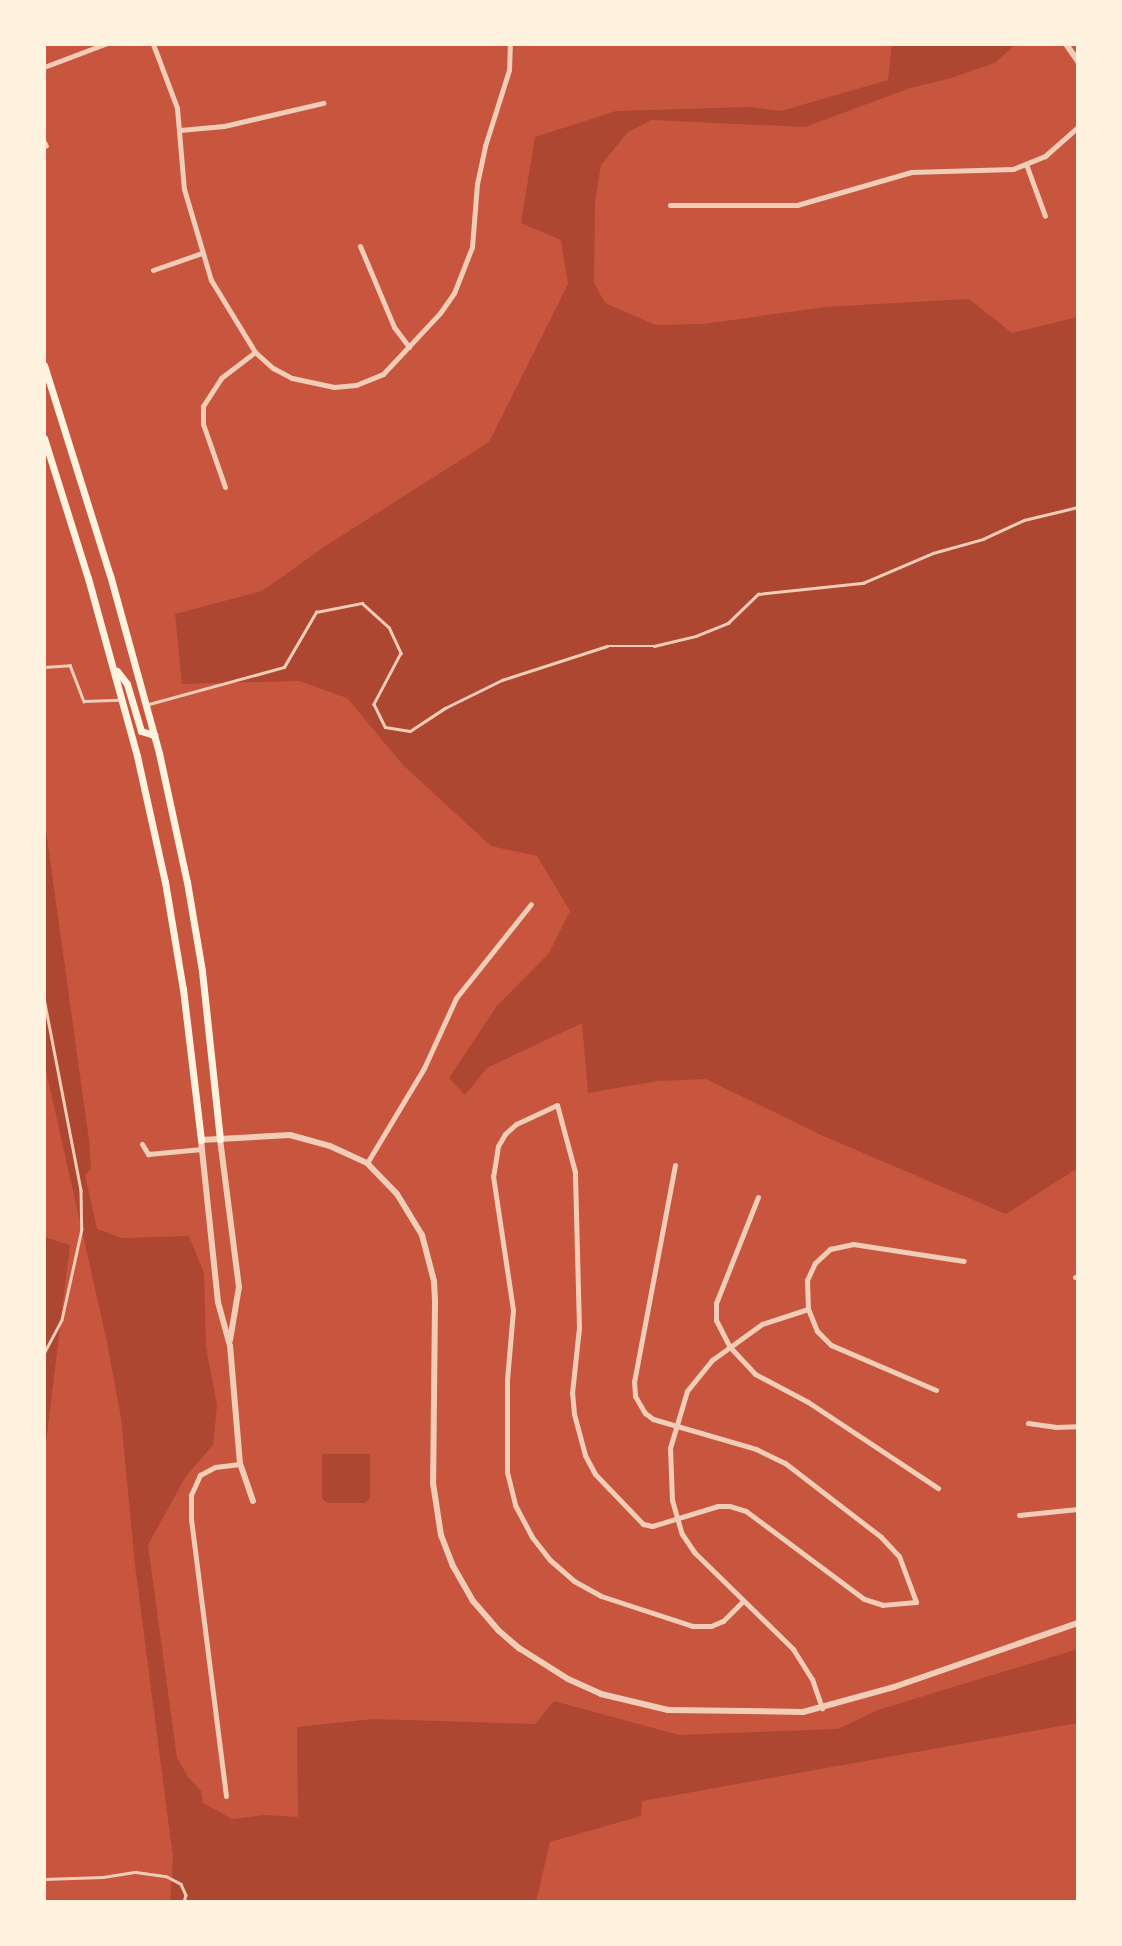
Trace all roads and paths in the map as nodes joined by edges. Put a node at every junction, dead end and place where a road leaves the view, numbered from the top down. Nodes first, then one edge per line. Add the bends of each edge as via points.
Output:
1 (106, 44) edge
2 (153, 44) edge
3 (510, 44) edge
4 (1066, 44) edge
5 (1078, 61) edge
6 (44, 66) edge
7 (323, 103) dead end
8 (1078, 127) edge
9 (180, 130) junction
10 (1026, 164) junction
11 (670, 205) dead end
12 (1045, 216) dead end
13 (360, 246) dead end
14 (202, 253) junction
15 (153, 270) dead end
16 (409, 347) junction
17 (255, 352) junction
18 (44, 365) edge
19 (44, 438) edge
20 (225, 487) dead end
21 (1078, 508) edge
22 (113, 666) junction
23 (44, 667) edge
24 (122, 700) junction
25 (145, 705) junction
26 (154, 735) junction
27 (531, 904) dead end
28 (44, 998) edge
29 (220, 1139) junction
30 (142, 1144) dead end
31 (202, 1144) junction
32 (367, 1164) junction
33 (675, 1165) dead end
34 (758, 1196) dead end
35 (964, 1261) dead end
36 (808, 1309) junction
37 (230, 1346) junction
38 (729, 1346) junction
39 (44, 1354) edge
40 (936, 1390) dead end
41 (1028, 1423) dead end
42 (674, 1426) junction
43 (1078, 1426) edge
44 (240, 1464) junction
45 (938, 1488) dead end
46 (253, 1501) dead end
47 (1078, 1509) edge
48 (1019, 1515) dead end
49 (677, 1519) junction
50 (743, 1601) junction
51 (1078, 1623) edge
52 (822, 1708) junction
53 (226, 1796) dead end
54 (44, 1879) edge
55 (184, 1902) edge

1 - 6 street
2 - 9 street via 177,108
3 - 16 street via 509,70 477,184 472,247 454,293
4 - 5 street
7 - 9 street via 224,126
8 - 10 street via 1063,143
9 - 14 street via 184,189
10 - 11 street via 995,172 911,172 797,205
10 - 12 street
13 - 16 street via 394,327
14 - 15 street
14 - 17 street via 212,280
16 - 17 street via 383,374 356,385 334,387 292,379
17 - 20 street via 221,377 203,406 203,424
18 - 25 main road
19 - 22 main road
21 - 25 lane via 1024,520 863,583 758,594 728,623 696,636 654,646 607,646 502,680 410,731 385,727 374,704 401,653 389,626 362,603 316,612 284,667
22 - 24 main road
22 - 26 main road via 127,684 141,731
23 - 24 lane via 70,665 84,701
24 - 31 main road via 165,881
25 - 26 main road
26 - 29 main road via 200,958
27 - 32 street via 456,998 424,1068
28 - 39 lane via 81,1190 82,1229 62,1320
29 - 31 street
29 - 32 street via 290,1135 330,1146
29 - 37 street via 239,1287
30 - 31 street via 148,1154
31 - 37 street via 218,1303
32 - 52 street via 397,1194 422,1235 433,1281 433,1483 441,1535 473,1601 519,1648 601,1694 668,1710 778,1713
33 - 42 street via 634,1381 635,1396 645,1413
34 - 38 street via 716,1303 716,1320
35 - 36 street via 853,1244 830,1250 815,1263 807,1280
36 - 38 street via 762,1324
36 - 40 street via 817,1331 831,1345
37 - 44 street
38 - 42 street via 687,1391
38 - 45 street via 755,1374 808,1402
41 - 43 street
42 - 49 street via 670,1448
42 - 49 street via 756,1449 785,1463 899,1556 916,1602 883,1605 864,1599 746,1511 718,1506
44 - 46 street
44 - 53 street via 215,1467 200,1475 191,1495
47 - 48 street
49 - 50 street via 694,1552
49 - 50 street via 643,1524 595,1474 585,1455 572,1393 579,1328 575,1172 557,1105 505,1134 493,1175 513,1310 506,1472 515,1505 550,1560 601,1596 692,1626 723,1621
50 - 52 street via 793,1649 812,1679
51 - 52 street
54 - 55 lane via 135,1872 166,1876 181,1884

